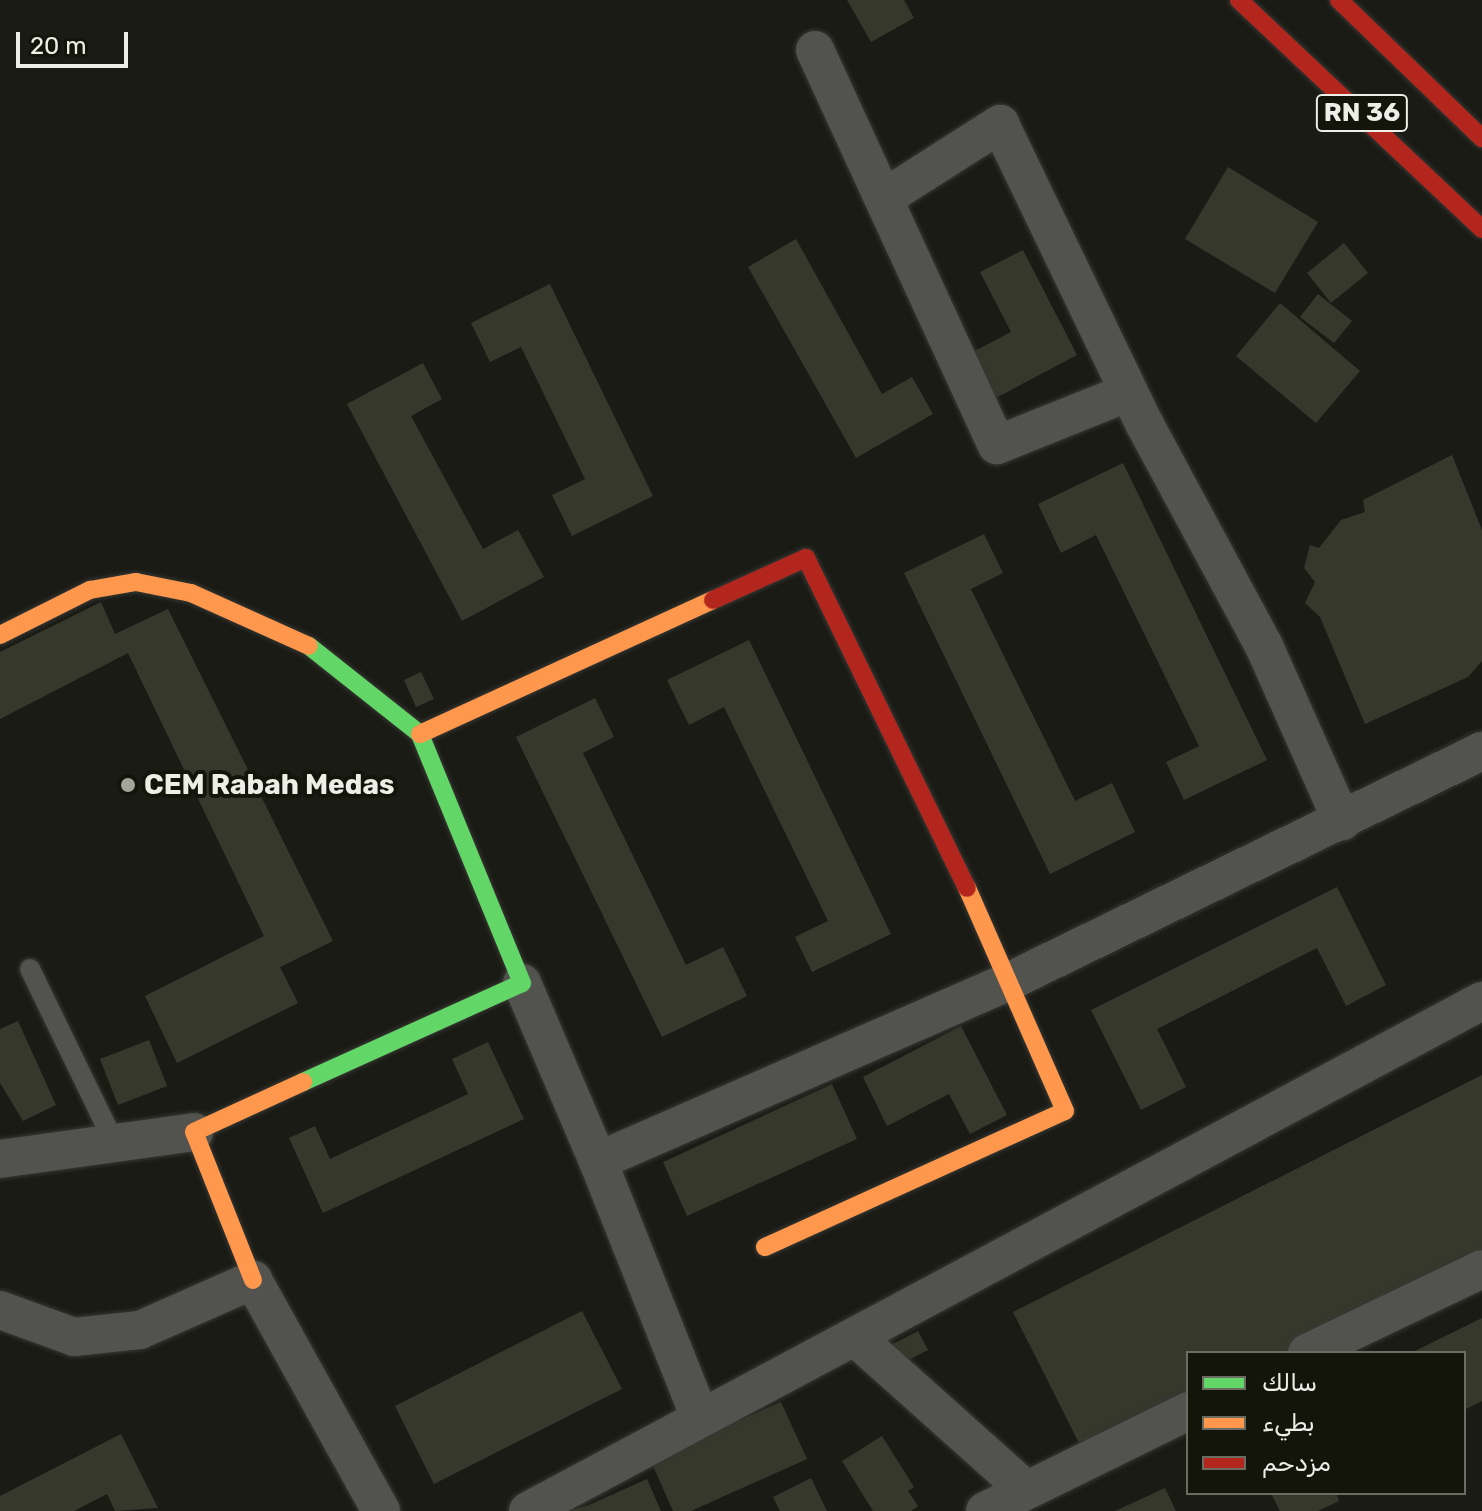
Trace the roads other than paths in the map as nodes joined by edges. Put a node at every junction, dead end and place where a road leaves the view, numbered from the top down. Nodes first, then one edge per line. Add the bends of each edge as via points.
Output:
1 (1239, 0) edge
2 (1339, 0) edge
3 (815, 50) dead end
4 (1482, 138) edge
5 (884, 198) junction
6 (1482, 229) edge
7 (1129, 392) junction
8 (0, 635) edge
9 (420, 734) junction
10 (1482, 751) edge
11 (1342, 821) junction
12 (30, 969) dead end
13 (1012, 980) junction
14 (522, 983) junction
15 (1482, 1001) edge
16 (194, 1132) junction
17 (117, 1148) junction
18 (0, 1159) edge
19 (598, 1161) junction
20 (765, 1247) dead end
21 (1482, 1269) edge
22 (253, 1280) junction
23 (0, 1310) edge
24 (855, 1337) junction
25 (1311, 1351) edge
26 (1186, 1412) edge
27 (699, 1415) junction
28 (1025, 1489) junction
29 (381, 1511) edge
30 (528, 1511) edge
31 (985, 1511) edge

1 - 6 main road, RN 36
2 - 4 main road
3 - 5 street
5 - 7 street via 997,445
5 - 7 street via 1000,124
7 - 11 street via 1264,646
8 - 9 main road via 90,590 136,582 191,593 312,648
9 - 13 main road via 806,558
9 - 14 main road
10 - 11 street
11 - 13 street
12 - 17 lane
13 - 19 street
13 - 20 main road via 1065,1111
14 - 16 main road
14 - 19 street
15 - 24 street
16 - 17 street
16 - 22 main road
17 - 18 street
19 - 27 street
21 - 25 street
22 - 23 street via 140,1330 74,1337
22 - 29 street
24 - 27 street
24 - 28 street
26 - 28 street
27 - 30 street
28 - 31 street

